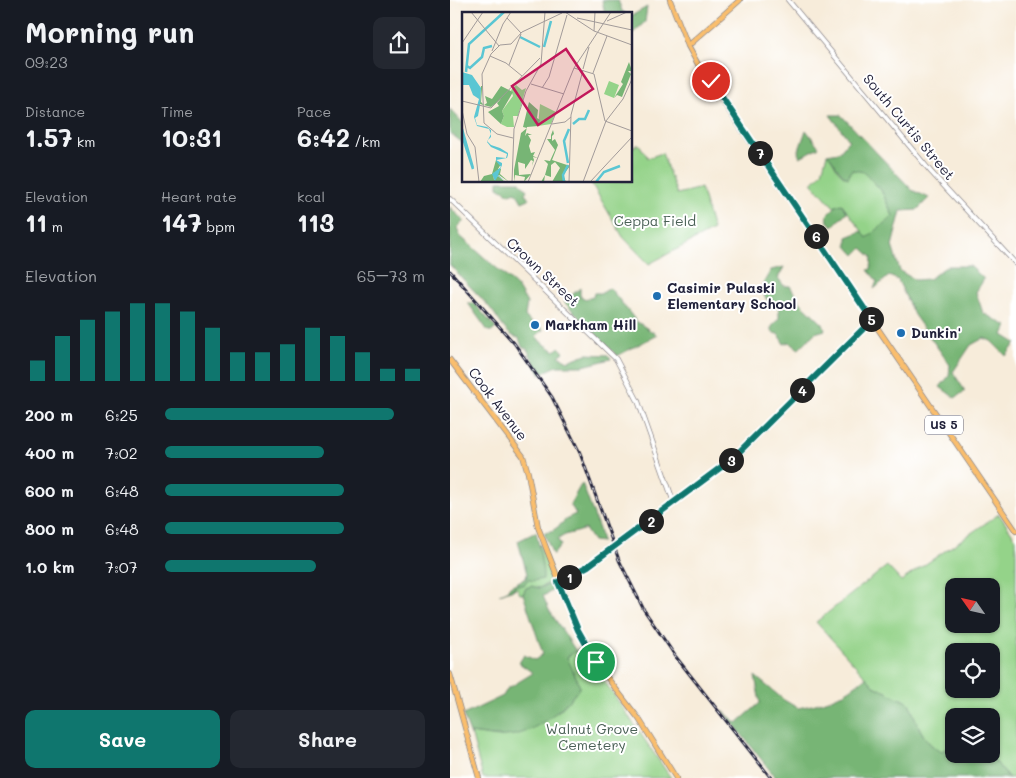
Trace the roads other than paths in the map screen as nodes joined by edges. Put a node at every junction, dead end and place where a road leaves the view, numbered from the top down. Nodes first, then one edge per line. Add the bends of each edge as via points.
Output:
1 (670, 0) edge
2 (740, 0) edge
3 (788, 0) edge
4 (688, 46) junction
5 (450, 199) edge
6 (1016, 264) edge
7 (872, 320) junction
8 (450, 360) edge
9 (674, 502) junction
10 (1016, 531) edge
11 (558, 582) junction
12 (450, 674) edge
13 (479, 778) edge
14 (676, 778) edge

1 - 4 main road, US 5
2 - 4 main road
3 - 6 street, South Curtis Street via 931,172
4 - 7 main road, US 5
5 - 9 street, Crown Street via 616,359 638,401
7 - 9 street via 748,445
7 - 10 main road, US 5
8 - 11 main road, Cook Avenue via 526,463 538,527
9 - 11 street, bridge via 580,571
11 - 14 main road via 591,655 639,719
12 - 13 main road

